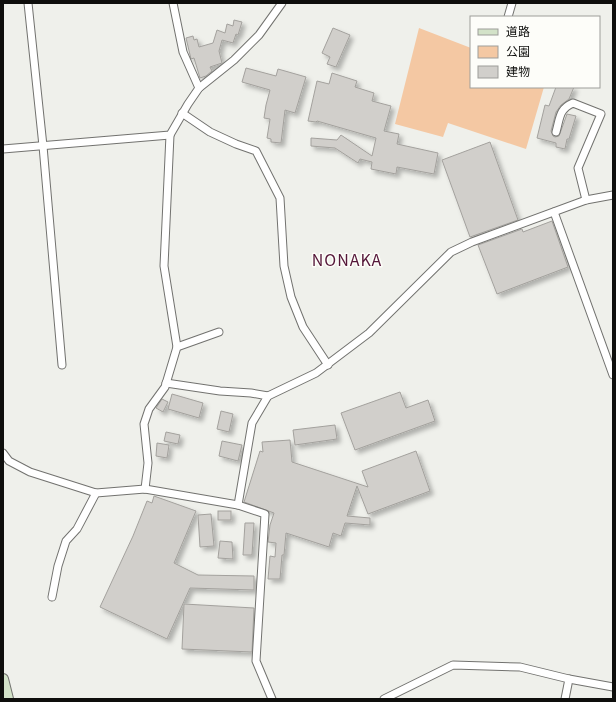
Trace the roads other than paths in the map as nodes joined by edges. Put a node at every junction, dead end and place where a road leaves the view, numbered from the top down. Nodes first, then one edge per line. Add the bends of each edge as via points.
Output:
1 (28, 3) edge
2 (173, 3) edge
3 (282, 3) edge
4 (512, 3) edge
5 (508, 16) edge
6 (199, 88) junction
7 (182, 113) junction
8 (556, 132) dead end
9 (170, 135) junction
10 (43, 146) junction
11 (3, 149) edge
12 (613, 195) edge
13 (586, 200) junction
14 (554, 212) junction
15 (219, 332) dead end
16 (178, 347) junction
17 (62, 365) dead end
18 (328, 365) junction
19 (613, 375) edge
20 (166, 383) junction
21 (268, 396) junction
22 (3, 453) edge
23 (145, 489) junction
24 (96, 493) junction
25 (238, 505) junction
26 (52, 597) dead end
27 (3, 679) edge
28 (569, 679) junction
29 (613, 687) edge
30 (8, 699) edge
31 (272, 699) edge
32 (384, 699) edge
33 (565, 699) edge

1 - 10 street
2 - 6 street via 183,52
3 - 6 street via 259,35 234,60
4 - 5 street
6 - 7 street
7 - 9 street
7 - 18 street via 210,132 256,152 280,198 284,266 291,297 303,327
8 - 13 street via 565,106 573,103 601,114 578,168
9 - 10 street
9 - 16 street via 164,266
10 - 11 street
10 - 17 street
12 - 13 street
13 - 14 street
14 - 18 street via 451,252 370,333
14 - 19 street
15 - 16 street
16 - 20 street
18 - 21 street
20 - 21 street
20 - 23 street via 149,409 144,424 148,463
21 - 25 street via 252,423
22 - 24 street via 9,461 30,472
23 - 24 street
23 - 25 street
24 - 26 street via 77,529 66,541
25 - 31 street via 265,514 256,661
27 - 30 main road
28 - 29 street
28 - 32 street via 520,667 453,665
28 - 33 street

